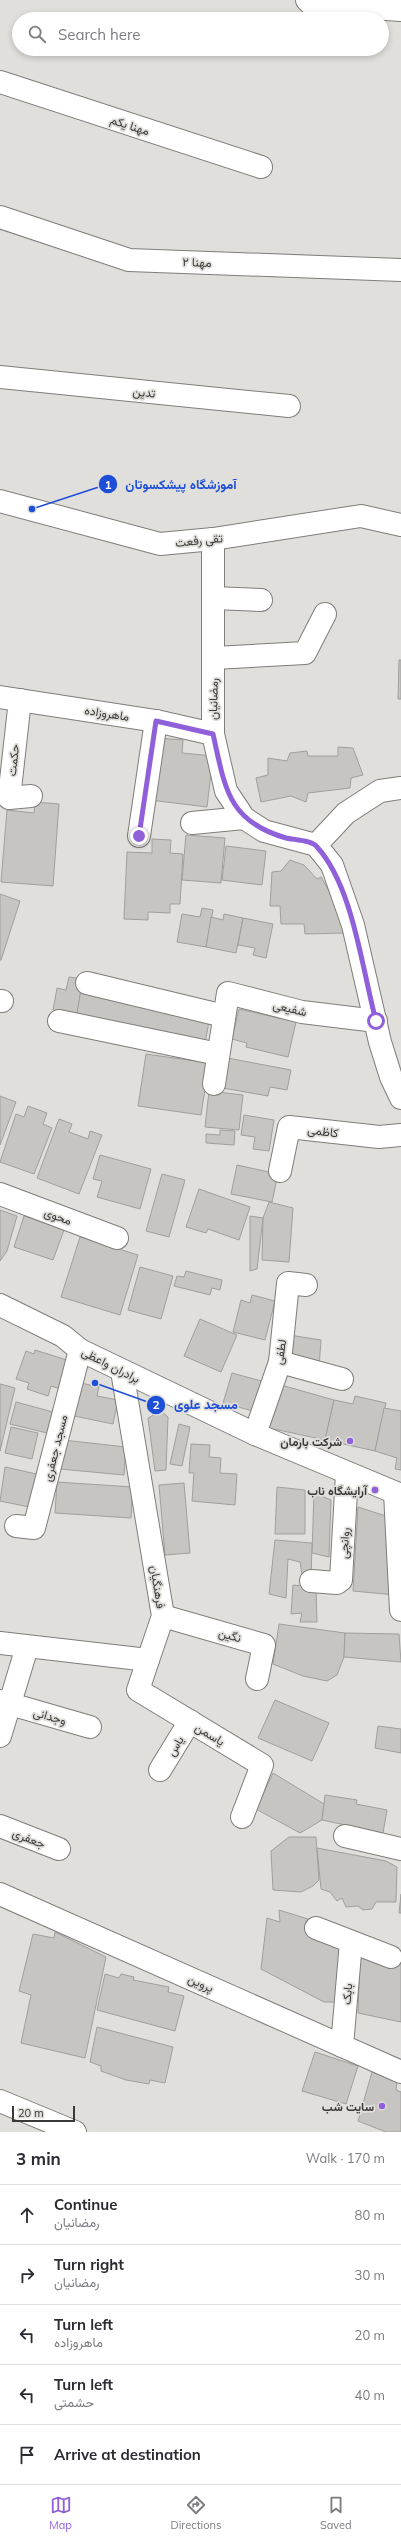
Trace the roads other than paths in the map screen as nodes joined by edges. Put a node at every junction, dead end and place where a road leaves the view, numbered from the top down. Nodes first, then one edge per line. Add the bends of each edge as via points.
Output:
1 (307, 0) edge
2 (401, 10) edge
3 (0, 82) edge
4 (261, 167) dead end
5 (0, 217) edge
6 (401, 270) edge
7 (0, 377) edge
8 (289, 406) dead end
9 (0, 501) edge
10 (401, 525) edge
11 (214, 539) junction
12 (214, 598) junction
13 (261, 600) dead end
14 (325, 614) dead end
15 (214, 658) junction
16 (10, 698) edge
17 (156, 721) junction
18 (213, 734) junction
19 (401, 788) edge
20 (31, 796) dead end
21 (244, 818) junction
22 (192, 823) dead end
23 (139, 836) dead end
24 (316, 845) junction
25 (87, 983) dead end
26 (224, 1016) junction
27 (59, 1021) dead end
28 (376, 1021) junction
29 (218, 1054) junction
30 (214, 1084) dead end
31 (401, 1098) edge
32 (401, 1135) edge
33 (280, 1171) dead end
34 (0, 1194) edge
35 (117, 1238) dead end
36 (306, 1285) dead end
37 (0, 1305) edge
38 (80, 1350) junction
39 (280, 1362) junction
40 (122, 1371) junction
41 (342, 1379) dead end
42 (255, 1434) junction
43 (347, 1474) junction
44 (398, 1494) edge
45 (16, 1526) dead end
46 (311, 1581) dead end
47 (401, 1610) edge
48 (163, 1616) junction
49 (0, 1643) edge
50 (27, 1647) junction
51 (148, 1660) junction
52 (257, 1679) dead end
53 (5, 1702) edge
54 (190, 1721) junction
55 (90, 1727) dead end
56 (0, 1736) edge
57 (160, 1770) dead end
58 (242, 1817) dead end
59 (0, 1826) edge
60 (345, 1836) dead end
61 (58, 1849) dead end
62 (401, 1849) edge
63 (0, 1894) edge
64 (316, 1928) dead end
65 (351, 1942) junction
66 (391, 1956) dead end
67 (342, 2046) junction
68 (401, 2072) edge
69 (0, 2100) edge
70 (75, 2132) edge

1 - 2 street via 311,4
3 - 4 street, مهنا یکم
5 - 6 street, مهنا ۲ via 129,260
7 - 8 street, تدین
9 - 11 street, تقی رفعت via 160,544
10 - 11 street, تقی رفعت via 361,516
11 - 12 street, رمضانیان
12 - 13 street
12 - 15 street, رمضانیان
14 - 15 street via 305,653
15 - 18 street, رمضانیان
16 - 17 street, ماهروزاده
16 - 20 street, حکمت via 9,798
17 - 18 street, ماهروزاده
17 - 23 street
18 - 21 street, رمضانیان via 226,791
19 - 24 street via 380,791 346,813
21 - 22 street
21 - 24 street, رمضانیان via 264,831
24 - 28 street via 332,865 353,925
25 - 26 street
26 - 28 street, شفیعی via 228,993 302,1012
26 - 29 street, شفیعی
27 - 29 street
28 - 31 street via 391,1077
29 - 30 street, شفیعی
32 - 33 street, کاظمی via 379,1138 289,1127
34 - 35 street, محوی
36 - 39 street, لطفی via 288,1283
37 - 38 street, برادران واعظی via 63,1336
38 - 40 street, برادران واعظی
38 - 45 street, مسجد جعفری via 34,1528
39 - 41 street
39 - 42 street, لطفی
40 - 42 street, برادران واعظی
40 - 48 street, فرهنگیان
42 - 43 street, برادران واعظی
43 - 44 street, برادران واعظی
43 - 46 street, روانچی via 341,1580 337,1583
44 - 47 street
48 - 51 street, فرهنگیان
48 - 52 street, نگین via 264,1645
49 - 50 street
50 - 51 street
50 - 53 street
51 - 54 street, یاسمن via 138,1690
53 - 55 street, وجدانی
53 - 56 street
54 - 57 street, یاس
54 - 58 street, یاسمن via 262,1765
59 - 61 street, جعفری
60 - 62 street
63 - 67 street, پروین
64 - 65 street
65 - 66 street
65 - 67 street, بابک
67 - 68 street, پروین
69 - 70 street

